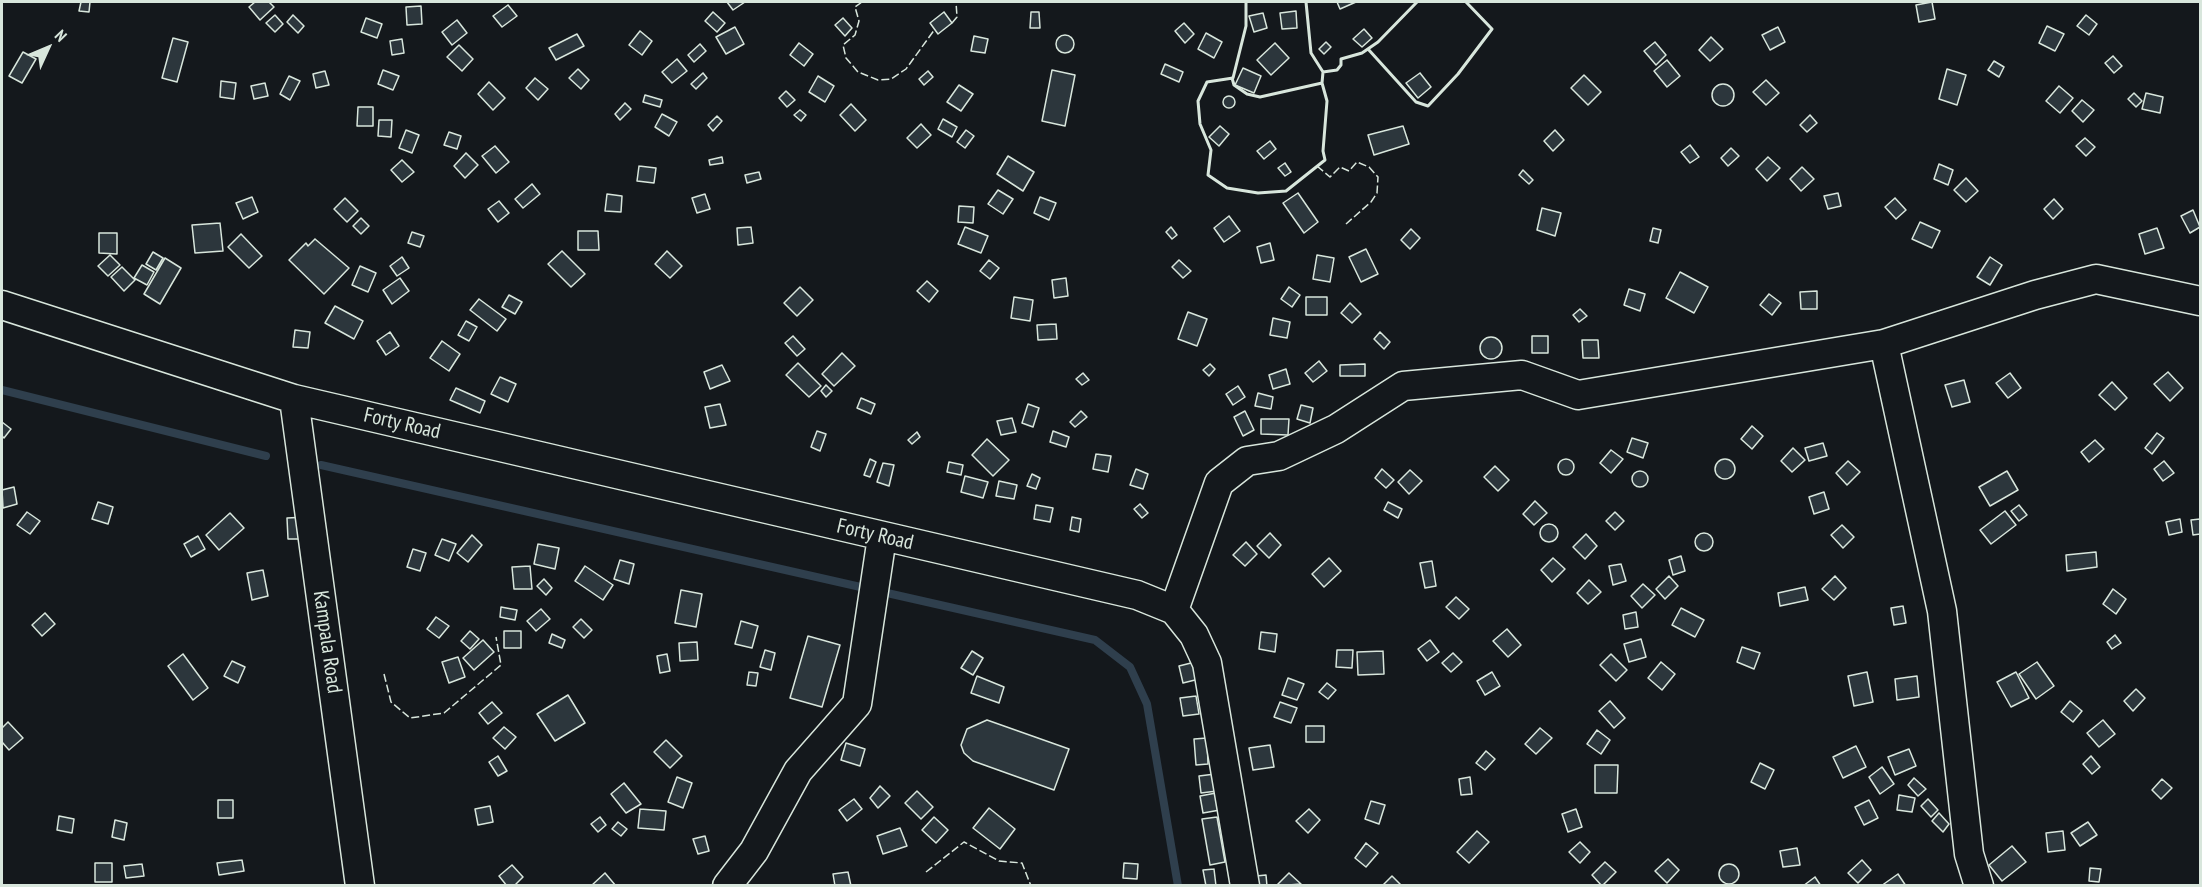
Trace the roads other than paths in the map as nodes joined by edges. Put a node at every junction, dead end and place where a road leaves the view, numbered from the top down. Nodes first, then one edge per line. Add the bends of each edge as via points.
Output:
1 (2200, 301) edge
2 (2, 305) edge
3 (1884, 344) junction
4 (294, 399) junction
5 (882, 537) junction
6 (1174, 610) junction
7 (360, 885) edge
8 (727, 885) edge
9 (1245, 885) edge
10 (1979, 885) edge

1 - 3 street via 2096,279
2 - 4 street, Forty Road
3 - 6 street via 1578,395 1522,375 1403,386 1336,429 1279,456 1246,461 1219,483
3 - 10 street via 1942,611 1969,854
4 - 5 street, Forty Road
4 - 7 street, Kampala Road
5 - 6 street, Forty Road via 1137,595
5 - 8 street via 857,704 798,771 754,851
6 - 9 street, Forty Road via 1194,635 1207,663

